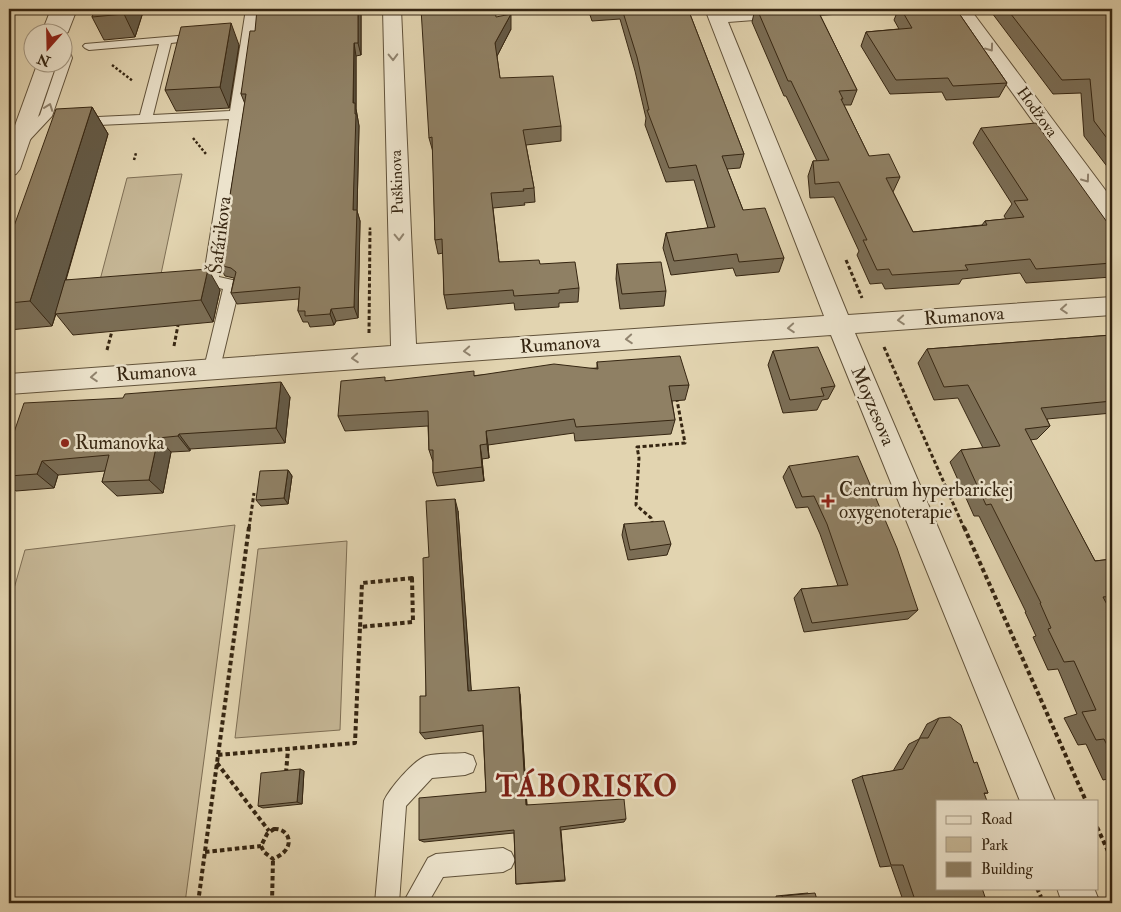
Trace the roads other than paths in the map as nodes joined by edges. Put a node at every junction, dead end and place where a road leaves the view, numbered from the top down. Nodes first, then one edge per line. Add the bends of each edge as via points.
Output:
1 (56, 9) edge
2 (68, 9) edge
3 (252, 9) edge
4 (392, 9) edge
5 (832, 9) edge
6 (961, 9) edge
7 (715, 13) edge
8 (51, 22) edge
9 (63, 22) edge
10 (212, 36) edge
11 (166, 41) junction
12 (89, 46) dead end
13 (42, 72) edge
14 (61, 72) edge
15 (237, 115) junction
16 (145, 120) junction
17 (63, 122) edge
18 (18, 144) junction
19 (9, 169) edge
20 (1112, 216) edge
21 (1112, 306) edge
22 (840, 324) junction
23 (404, 355) junction
24 (212, 368) junction
25 (9, 384) edge
26 (465, 764) dead end
27 (1038, 800) edge
28 (504, 860) dead end
29 (1076, 890) edge
30 (387, 903) edge
31 (415, 903) edge
32 (1081, 903) edge

1 - 8 lane
2 - 9 street
3 - 15 lane, Šafárikova via 244,32
4 -> 23 street, Puškinova
5 - 7 street
6 -> 20 street, Hodžova
7 - 22 street, Moyzesova
10 - 11 lane
11 - 12 lane
11 - 16 lane
13 - 18 street
18 -> 14 lane via 46,116
15 - 16 lane
15 - 24 lane, Šafárikova via 211,281 232,285
16 - 17 lane
18 - 19 street
21 -> 22 street, Rumanova
22 -> 23 street, Rumanova
22 - 27 street, Moyzesova
23 -> 24 street, Rumanova
24 -> 25 street, Rumanova
26 - 30 lane via 427,767 395,801
28 - 31 lane via 436,866
29 - 32 street

